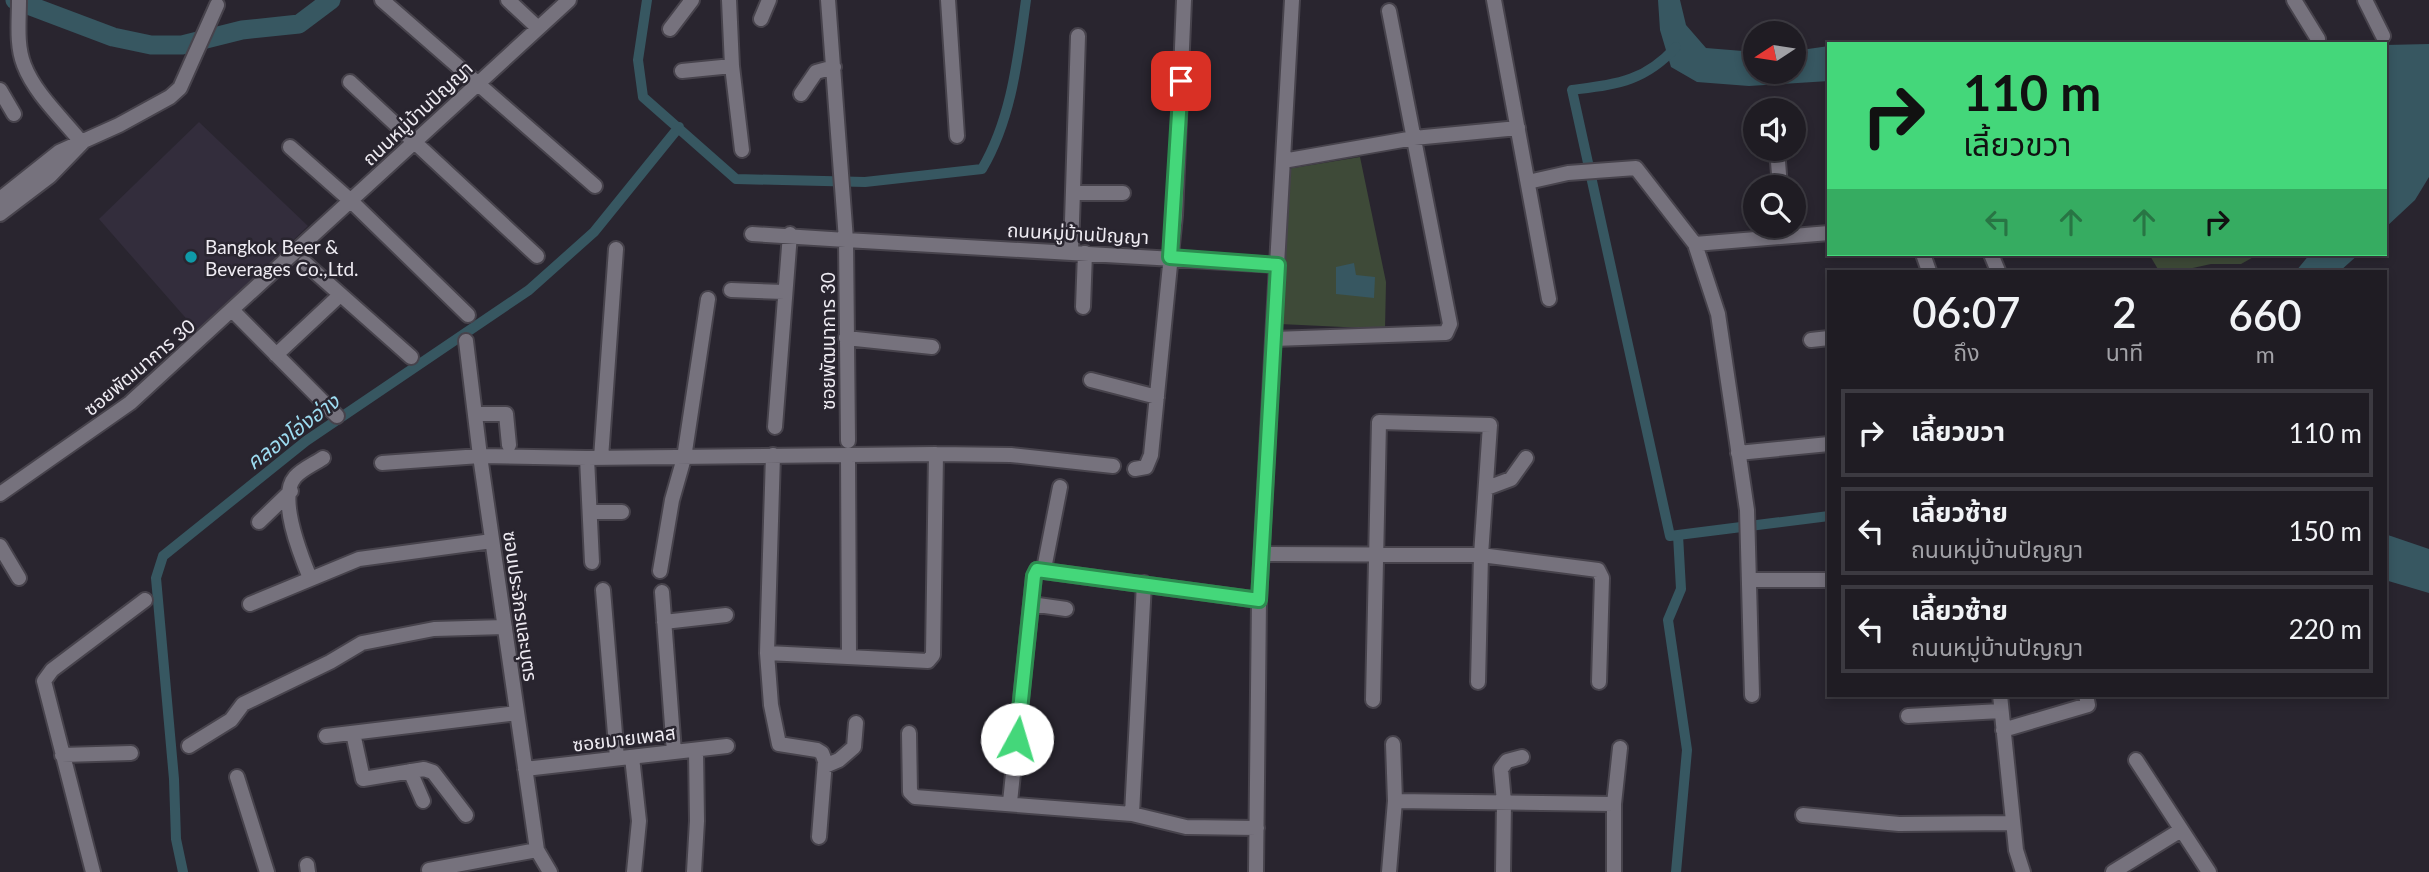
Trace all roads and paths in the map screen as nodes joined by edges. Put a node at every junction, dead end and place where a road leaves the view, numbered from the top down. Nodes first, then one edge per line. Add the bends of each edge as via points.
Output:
1 (19, 0) edge
2 (382, 0) edge
3 (508, 0) edge
4 (569, 0) edge
5 (692, 0) edge
6 (729, 0) edge
7 (768, 0) edge
8 (828, 0) edge
9 (948, 0) edge
10 (1184, 0) edge
11 (1292, 0) edge
12 (1494, 0) edge
13 (2294, 0) edge
14 (2365, 0) edge
15 (216, 5) edge
16 (1389, 11) dead end
17 (761, 19) dead end
18 (538, 28) junction
19 (670, 29) dead end
20 (1078, 36) dead end
21 (2383, 36) dead end
22 (2318, 39) dead end
23 (732, 66) junction
24 (834, 66) junction
25 (682, 71) dead end
26 (350, 82) dead end
27 (478, 83) junction
28 (0, 90) edge
29 (801, 94) dead end
30 (14, 114) dead end
31 (1518, 128) junction
32 (957, 136) dead end
33 (1414, 138) junction
34 (414, 143) junction
35 (82, 144) junction
36 (290, 147) dead end
37 (742, 150) dead end
38 (1283, 161) junction
39 (1528, 182) junction
40 (595, 186) dead end
41 (1073, 193) junction
42 (1123, 193) dead end
43 (0, 199) edge
44 (351, 201) junction
45 (0, 214) edge
46 (1806, 232) edge
47 (1827, 233) edge
48 (752, 234) dead end
49 (790, 234) junction
50 (1743, 237) edge
51 (846, 240) junction
52 (1695, 244) junction
53 (617, 249) dead end
54 (1078, 252) junction
55 (292, 254) joint
56 (537, 256) dead end
57 (1170, 257) junction
58 (305, 263) dead end
59 (1278, 265) junction
60 (731, 290) dead end
61 (784, 292) junction
62 (339, 296) junction
63 (708, 299) dead end
64 (1549, 299) dead end
65 (1083, 307) dead end
66 (233, 311) junction
67 (468, 315) dead end
68 (846, 338) junction
69 (1827, 338) edge
70 (1273, 339) junction
71 (1811, 340) dead end
72 (466, 341) dead end
73 (932, 347) dead end
74 (275, 355) junction
75 (411, 357) dead end
76 (1091, 380) dead end
77 (1157, 397) junction
78 (475, 414) junction
79 (337, 415) dead end
80 (775, 427) dead end
81 (1827, 444) edge
82 (509, 445) dead end
83 (848, 448) junction
84 (1738, 453) junction
85 (936, 454) junction
86 (774, 455) junction
87 (480, 456) junction
88 (684, 457) junction
89 (323, 458) dead end
90 (594, 458) junction
91 (1526, 458) dead end
92 (382, 463) dead end
93 (1113, 466) dead end
94 (1135, 469) dead end
95 (1060, 487) dead end
96 (1487, 488) junction
97 (291, 491) junction
98 (0, 494) edge
99 (590, 512) junction
100 (622, 512) dead end
101 (258, 522) dead end
102 (492, 541) junction
103 (0, 547) edge
104 (1262, 554) junction
105 (1377, 554) junction
106 (1481, 555) junction
107 (592, 562) dead end
108 (1044, 569) junction
109 (660, 571) dead end
110 (19, 578) dead end
111 (310, 578) junction
112 (1750, 580) junction
113 (1827, 580) edge
114 (1144, 583) junction
115 (603, 590) dead end
116 (662, 592) dead end
117 (145, 600) dead end
118 (1259, 600) junction
119 (250, 604) dead end
120 (1031, 604) junction
121 (1066, 609) dead end
122 (726, 615) dead end
123 (664, 622) junction
124 (505, 627) junction
125 (767, 653) junction
126 (849, 656) junction
127 (1478, 681) dead end
128 (1599, 682) dead end
129 (1752, 695) dead end
130 (2000, 697) edge
131 (2086, 697) edge
132 (1373, 700) dead end
133 (2001, 710) junction
134 (517, 713) junction
135 (1908, 716) dead end
136 (856, 723) dead end
137 (2003, 730) junction
138 (353, 733) junction
139 (909, 733) dead end
140 (326, 736) dead end
141 (1393, 744) dead end
142 (189, 746) dead end
143 (727, 746) dead end
144 (1620, 748) dead end
145 (696, 750) junction
146 (674, 752) junction
147 (131, 753) dead end
148 (62, 755) junction
149 (1522, 757) dead end
150 (625, 758) junction
151 (2136, 760) dead end
152 (825, 766) junction
153 (526, 769) junction
154 (410, 771) junction
155 (237, 777) dead end
156 (423, 801) dead end
157 (1010, 802) junction
158 (1395, 802) junction
159 (1504, 802) junction
160 (1614, 804) junction
161 (1132, 814) junction
162 (466, 815) dead end
163 (1803, 815) dead end
164 (2013, 822) junction
165 (1256, 828) junction
166 (2181, 830) junction
167 (819, 837) dead end
168 (537, 850) junction
169 (429, 870) dead end
170 (93, 872) edge
171 (267, 872) edge
172 (550, 872) edge
173 (634, 872) edge
174 (694, 872) edge
175 (1256, 872) edge
176 (1389, 872) edge
177 (1503, 872) edge
178 (1614, 872) edge
179 (2023, 872) edge
180 (2113, 872) edge
181 (2209, 872) edge

1 - 35 street via 24,64
2 - 27 street
3 - 18 street
4 - 18 street, ถนนหมู่บ้านปัญญา
5 - 19 street
6 - 23 street
7 - 17 street
8 - 24 street
9 - 32 street
10 - 57 street
11 - 38 street
12 - 31 street
13 - 22 street
14 - 21 street
15 - 35 street via 188,76 170,97
16 - 33 street
18 - 27 street, ถนนหมู่บ้านปัญญา
20 - 41 street
23 - 25 street
23 - 37 street
24 - 29 street via 816,72
24 - 51 street
26 - 34 street
27 - 34 street, ถนนหมู่บ้านปัญญา
27 - 40 street
28 - 30 street
31 - 33 street
31 - 39 street
33 - 38 street
33 - 70 street via 1450,324 1447,332
34 - 44 street, ถนนหมู่บ้านปัญญา
34 - 56 street
35 - 43 street via 59,152
35 - 45 street via 50,176
36 - 44 street
38 - 59 street
39 - 52 street via 1630,166 1640,171
39 - 64 street
41 - 42 street
41 - 54 street
44 - 55 street, ถนนหมู่บ้านปัญญา
44 - 67 street
46 - 47 street
48 - 49 street, ถนนหมู่บ้านปัญญา
49 - 51 street, ถนนหมู่บ้านปัญญา
49 - 61 street
50 - 52 street
51 - 54 street, ถนนหมู่บ้านปัญญา
51 - 68 street, ซอยพัฒนาการ 30
52 - 84 street via 1718,314
53 - 90 street
54 - 57 street, ถนนหมู่บ้านปัญญา
54 - 65 street
55 - 66 street, ซอยพัฒนาการ 30
57 - 59 street, ถนนหมู่บ้านปัญญา
57 - 77 street
58 - 62 street
59 - 70 street
60 - 61 street
61 - 80 street
62 - 74 street
62 - 75 street
63 - 88 street
66 - 74 street
66 - 98 street, ซอยพัฒนาการ 30 via 130,403
68 - 73 street
68 - 83 street, ซอยพัฒนาการ 30
69 - 71 street
70 - 104 street
72 - 78 street, ซอนประจักรและบุตร
74 - 79 street
76 - 77 street
77 - 94 street via 1152,455 1146,467
78 - 82 street via 506,414
78 - 87 street, ซอนประจักรและบุตร
81 - 84 street
83 - 85 street
83 - 86 street
83 - 126 street, ซอยพัฒนาการ 30
84 - 112 street via 1747,510
85 - 93 street via 1011,455
85 - 126 street via 933,655 919,662
86 - 88 street
86 - 125 street
87 - 90 street
87 - 92 street
87 - 102 street, ซอนประจักรและบุตร
88 - 90 street
88 - 109 street
89 - 97 street via 295,477
90 - 99 street
91 - 96 street via 1511,478
95 - 108 street
96 - 105 street via 1490,425 1379,422
96 - 106 street
97 - 101 street
97 - 111 street via 291,530
99 - 100 street
99 - 107 street
102 - 111 street via 359,559
102 - 124 street, ซอนประจักรและบุตร
103 - 110 street
104 - 105 street
104 - 118 street
105 - 106 street
105 - 132 street
106 - 127 street
106 - 128 street via 1598,570 1602,578
108 - 114 street
108 - 120 street via 1034,576
111 - 119 street
112 - 113 street
112 - 129 street
114 - 118 street
114 - 161 street
115 - 150 street
116 - 123 street
117 - 148 street via 46,676 45,689
118 - 165 street
120 - 121 street
120 - 157 street
122 - 123 street
123 - 146 street
124 - 134 street, ซอนประจักรและบุตร
124 - 142 street via 434,629 362,643 243,705 231,719
125 - 126 street
125 - 152 street via 779,744 817,750
130 - 133 street
131 - 137 street via 2088,705
133 - 135 street
133 - 137 street
134 - 138 street
134 - 153 street, ซอนประจักรและบุตร
136 - 152 street via 854,747
137 - 164 street
138 - 140 street
138 - 154 street via 363,779
139 - 157 street via 911,794
141 - 158 street
143 - 145 street, ซอยมายเพลส
144 - 160 street
145 - 146 street, ซอยมายเพลส
145 - 174 street
146 - 150 street, ซอยมายเพลส
147 - 148 street
148 - 170 street
149 - 159 street via 1502,764
150 - 153 street, ซอยมายเพลส
150 - 173 street via 639,821
151 - 166 street
152 - 167 street
153 - 168 street, ซอนประจักรและบุตร
154 - 156 street
154 - 162 street via 433,772
155 - 171 street
157 - 161 street
158 - 159 street
158 - 176 street
159 - 160 street
159 - 177 street
160 - 178 street
161 - 165 street via 1186,827
163 - 164 street via 1899,824
164 - 179 street
165 - 175 street
166 - 180 street
166 - 181 street
168 - 169 street
168 - 172 street, ซอนประจักรและบุตร

